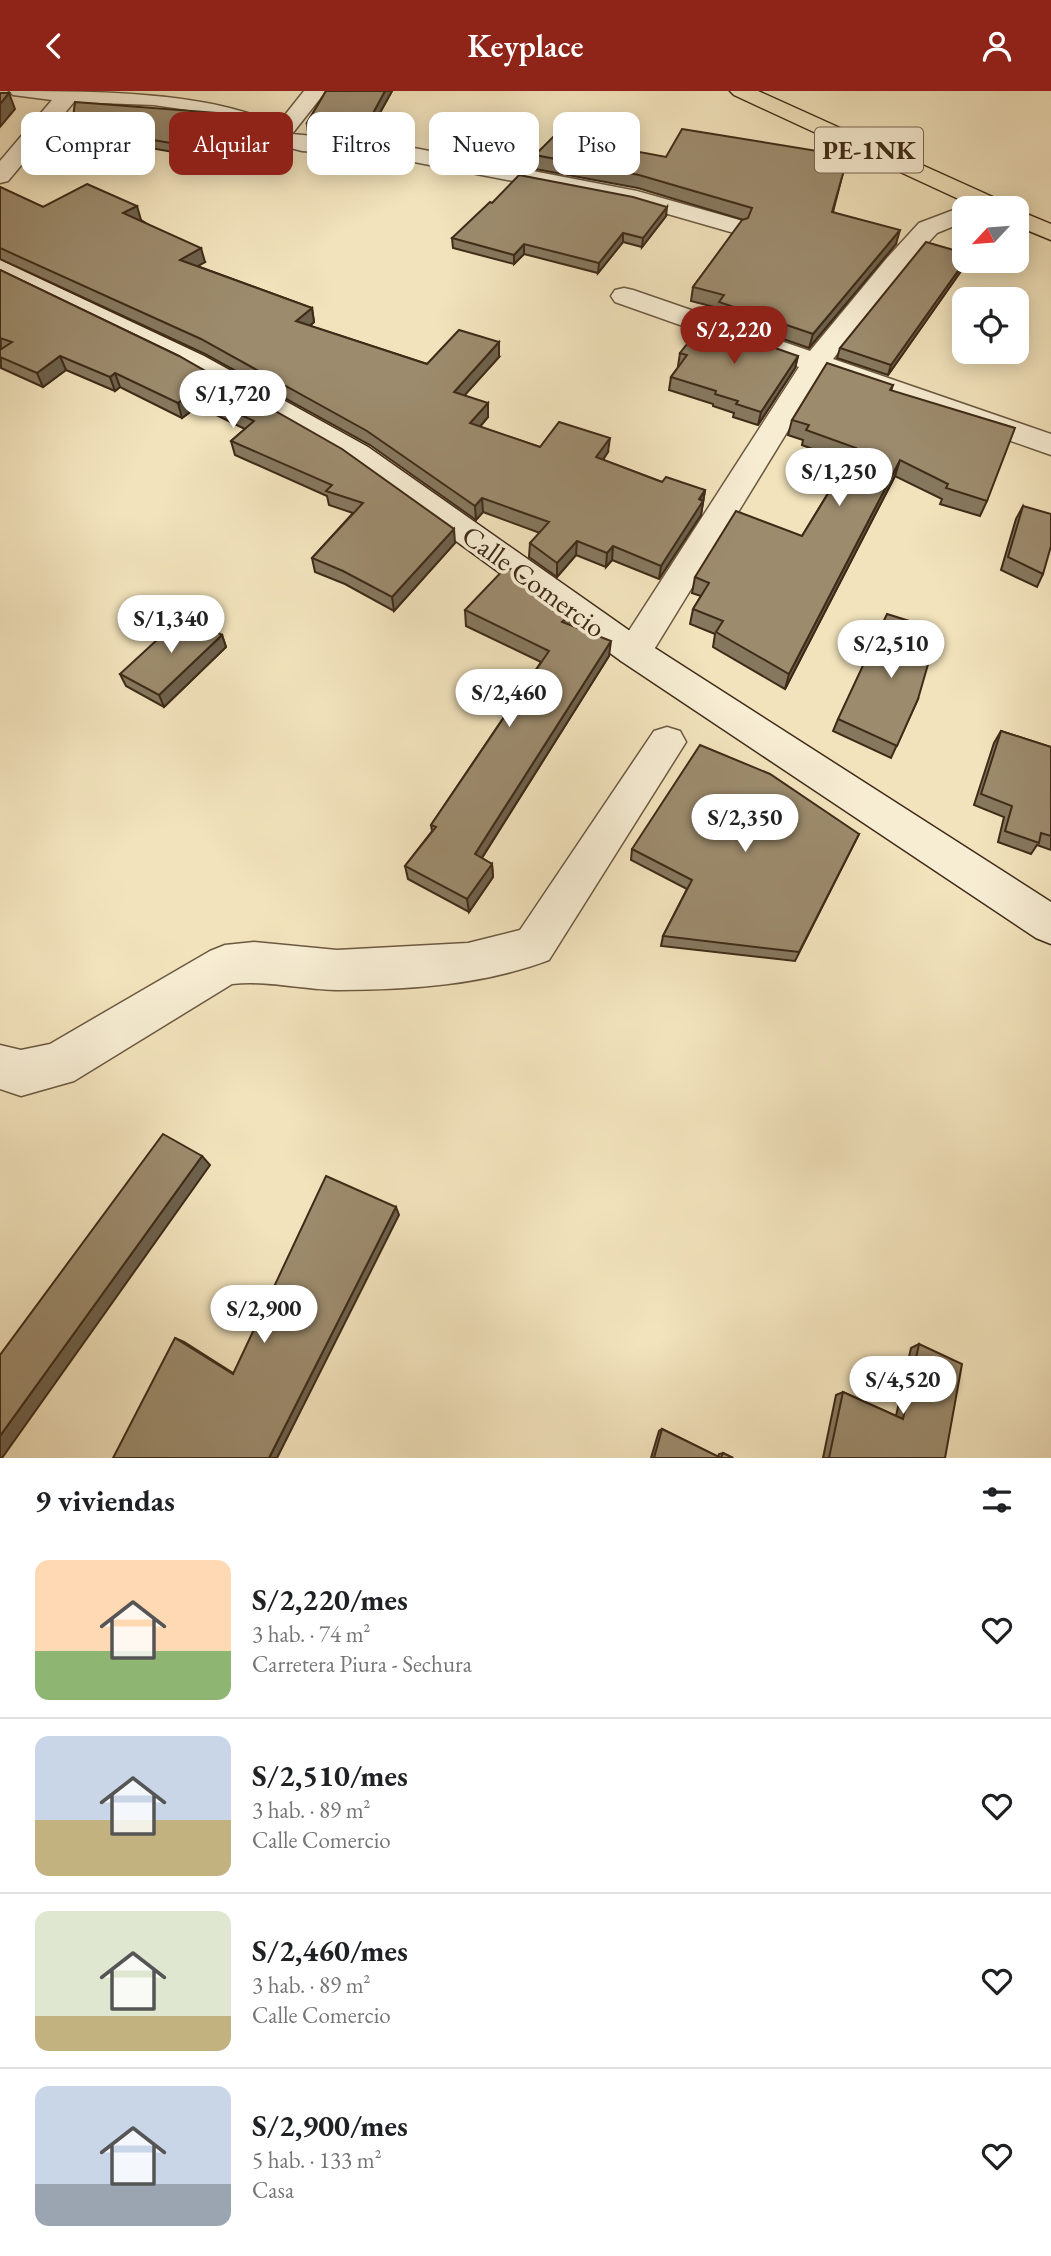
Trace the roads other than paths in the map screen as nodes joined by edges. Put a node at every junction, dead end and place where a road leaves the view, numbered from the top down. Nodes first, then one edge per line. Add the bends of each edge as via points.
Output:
1 (20, 91) edge
2 (315, 91) edge
3 (741, 91) edge
4 (70, 93) edge
5 (232, 112) edge
6 (293, 118) edge
7 (293, 141) edge
8 (0, 176) edge
9 (955, 196) edge
10 (952, 219) edge
11 (1029, 223) edge
12 (734, 226) edge
13 (1051, 233) edge
14 (0, 268) edge
15 (624, 296) dead end
16 (817, 361) junction
17 (1051, 445) edge
18 (634, 653) junction
19 (667, 742) dead end
20 (1051, 925) edge
21 (0, 1067) edge

1 - 4 street
2 - 6 street
3 - 9 main road, PE-1NK
4 - 5 street via 154,99
4 - 8 street
7 - 12 street via 388,151 624,195
10 - 16 street via 928,228
11 - 13 main road
14 - 18 street, Calle Comercio via 194,362 357,453
15 - 16 street
16 - 17 street
16 - 18 street
18 - 20 street, Calle Comercio
19 - 21 street via 534,946 468,963 337,970 254,962 225,965 58,1065 21,1073

